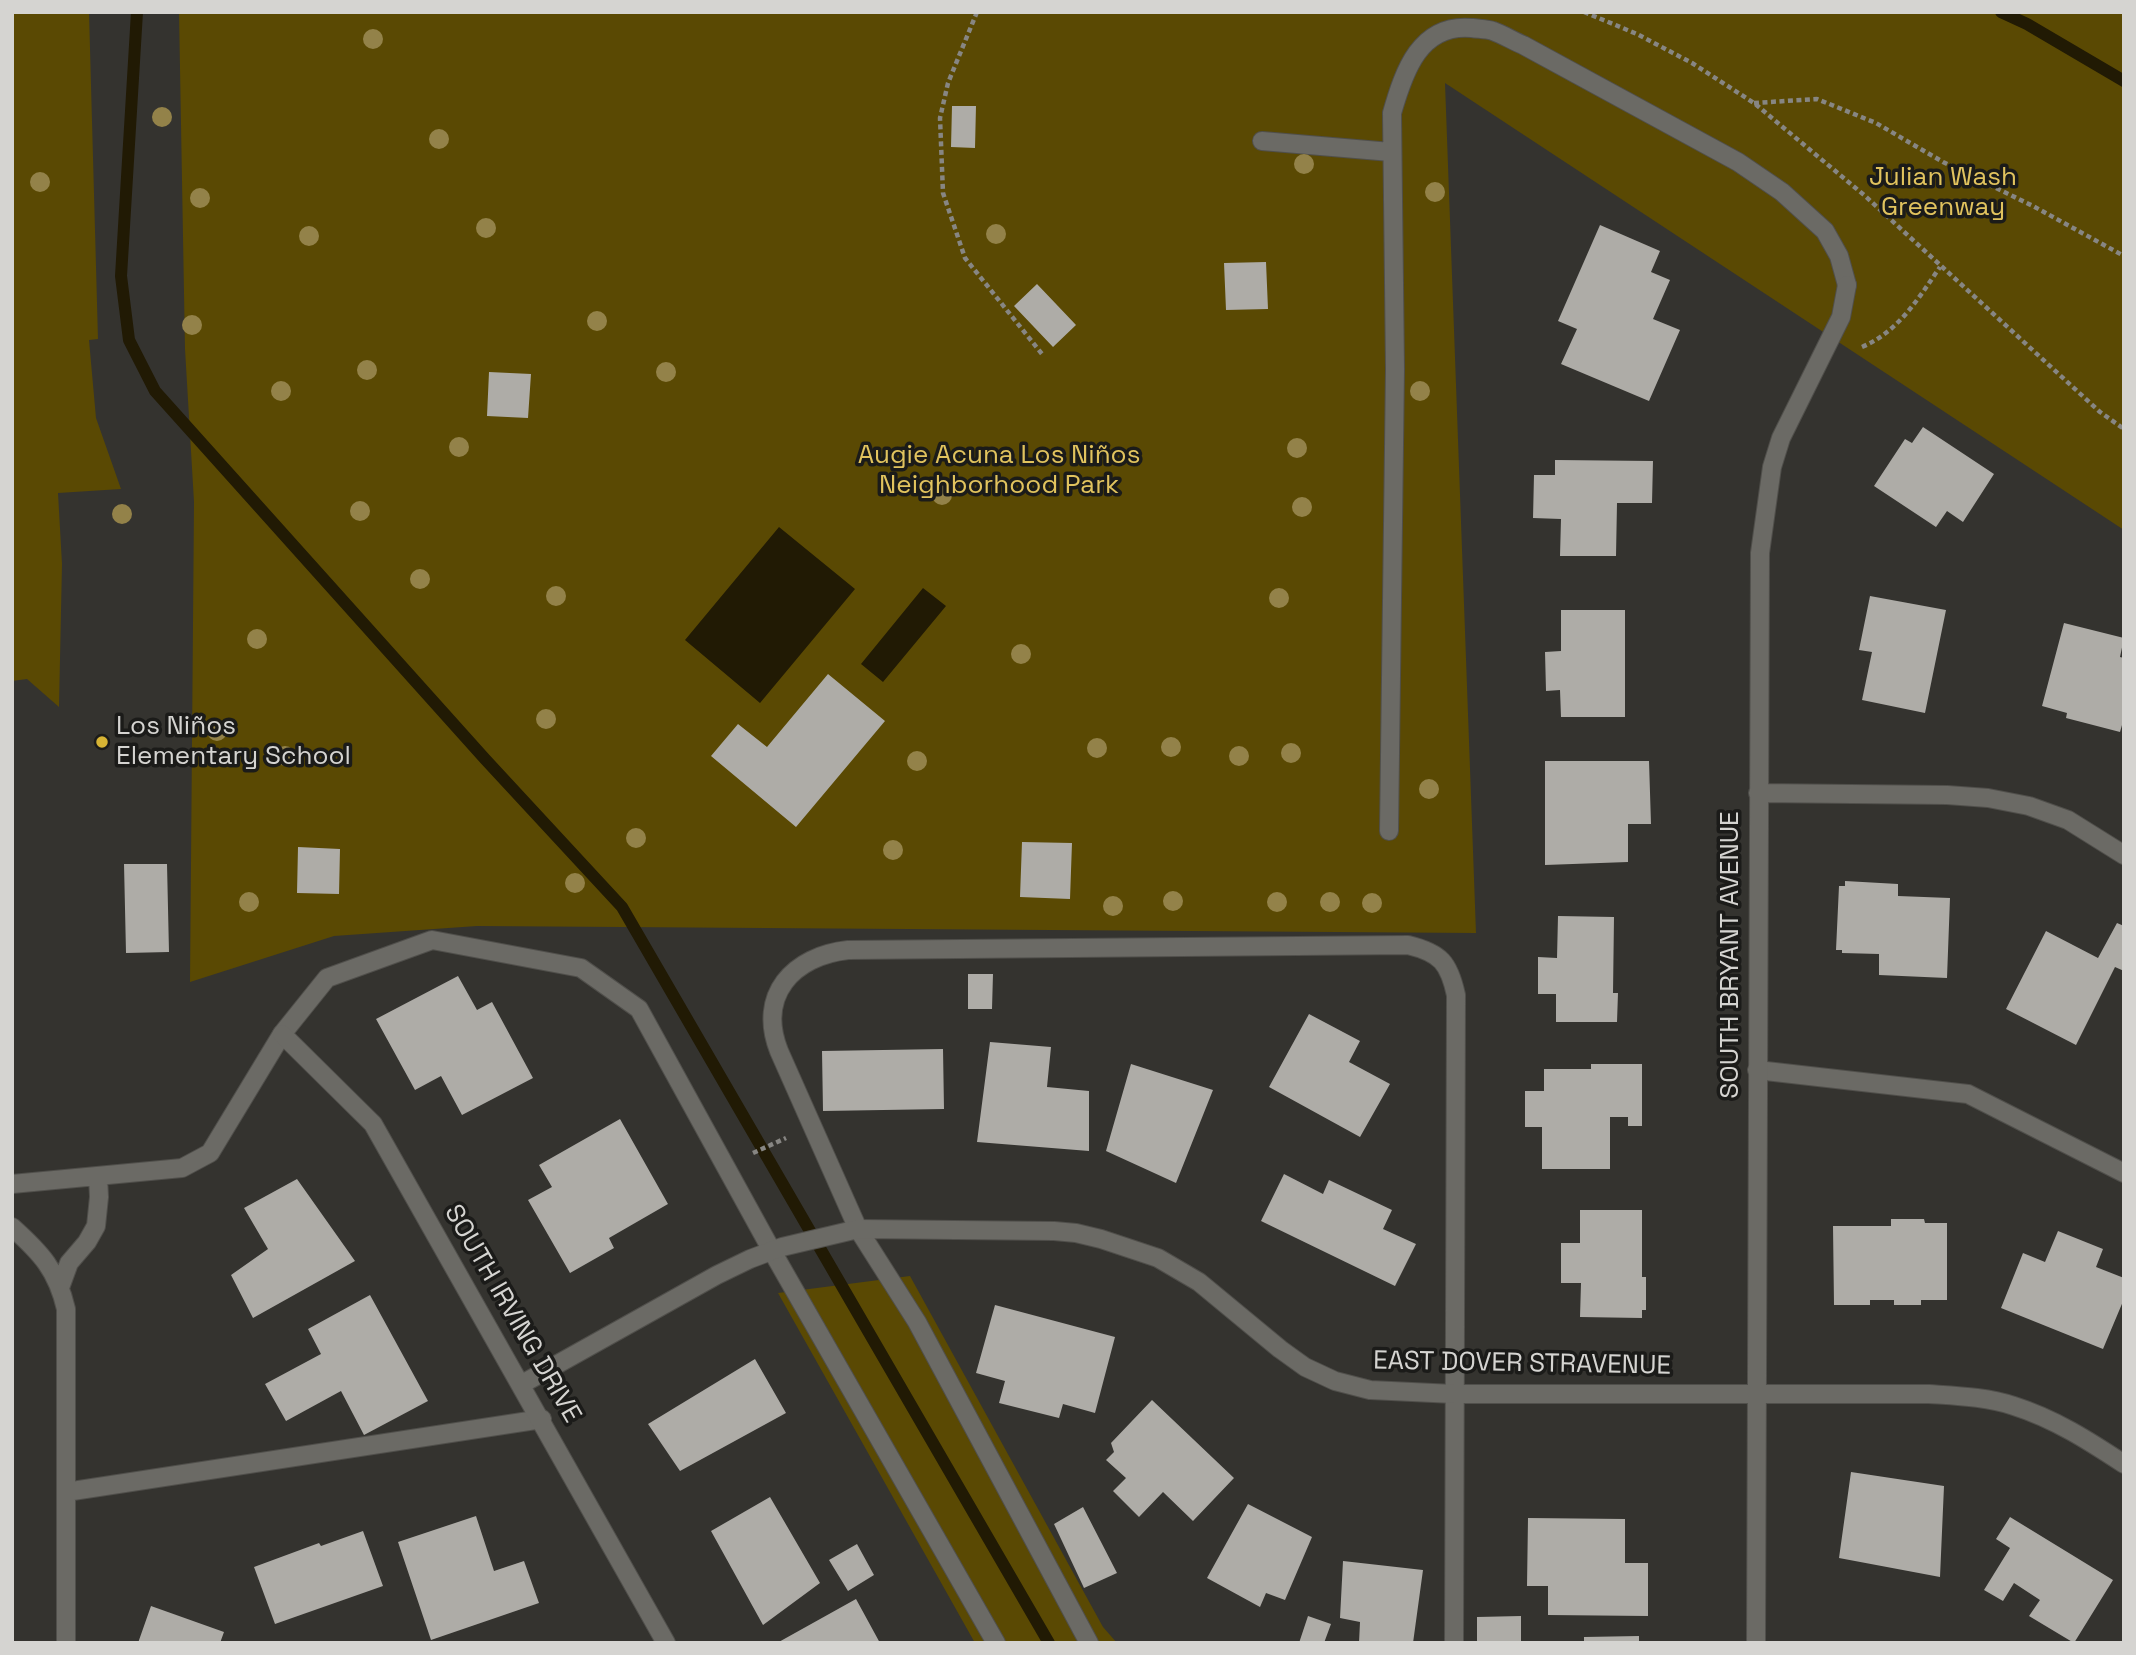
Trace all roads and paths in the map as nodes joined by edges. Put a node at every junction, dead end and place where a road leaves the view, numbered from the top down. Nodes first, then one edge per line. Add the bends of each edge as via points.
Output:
1 (977, 12) edge
2 (1584, 12) edge
3 (1754, 103) junction
4 (1262, 141) dead end
5 (1391, 152) junction
6 (2124, 256) edge
7 (1941, 267) junction
8 (1042, 354) dead end
9 (1819, 366) junction
10 (2124, 429) edge
11 (1758, 793) junction
12 (1389, 831) dead end
13 (2124, 855) edge
14 (282, 1034) junction
15 (1757, 1070) junction
16 (792, 1135) dead end
17 (749, 1154) dead end
18 (2124, 1173) edge
19 (97, 1176) junction
20 (12, 1184) edge
21 (12, 1227) edge
22 (858, 1229) junction
23 (772, 1251) junction
24 (61, 1285) junction
25 (522, 1384) junction
26 (1756, 1393) junction
27 (1454, 1394) junction
28 (542, 1419) junction
29 (2124, 1464) edge
30 (66, 1492) junction
31 (66, 1643) edge
32 (666, 1643) edge
33 (996, 1643) edge
34 (1089, 1643) edge
35 (1454, 1643) edge
36 (1756, 1643) edge

1 - 8 path via 948,83 940,118 943,193 965,258
2 - 3 path via 1692,63
3 - 6 path via 1817,99 1876,123
3 - 7 path
4 - 5 street
5 - 9 street, SOUTH BRYANT AVENUE via 1392,113 1400,83 1418,49 1435,34 1458,27 1491,30 1523,45 1738,162 1782,192 1825,231 1839,256 1847,285 1841,317
5 - 12 street via 1395,369
7 - 9 path via 1902,321 1873,342
7 - 10 path
9 - 11 street, SOUTH BRYANT AVENUE via 1781,438 1765,505 1760,553
11 - 13 street via 1988,798 2068,820
11 - 15 street, SOUTH BRYANT AVENUE
14 - 19 street via 210,1153 182,1168
14 - 23 street via 327,978 432,940 581,968 639,1009
14 - 25 street, SOUTH IRVING DRIVE via 373,1124
15 - 18 street via 1968,1094
15 - 26 street, SOUTH BRYANT AVENUE
16 - 17 path
19 - 20 street
19 - 24 street via 96,1226 69,1263
21 - 24 street via 43,1255
22 - 23 street, EAST DOVER STRAVENUE
22 - 27 street, EAST DOVER STRAVENUE via 1031,1229 1101,1239 1158,1258 1190,1276 1280,1349 1328,1378 1370,1390
22 - 27 street via 773,1037 775,999 788,977 807,962 848,950 1394,945 1425,949 1452,973 1457,995
22 - 34 street via 917,1322
23 - 25 street, EAST DOVER STRAVENUE via 717,1275
23 - 33 street
24 - 30 street via 66,1309
25 - 28 street, SOUTH IRVING DRIVE
26 - 27 street, EAST DOVER STRAVENUE
26 - 29 street, EAST DOVER STRAVENUE via 1973,1397 2049,1419
26 - 36 street, SOUTH BRYANT AVENUE
27 - 35 street
28 - 30 street
28 - 32 street, SOUTH IRVING DRIVE
30 - 31 street

